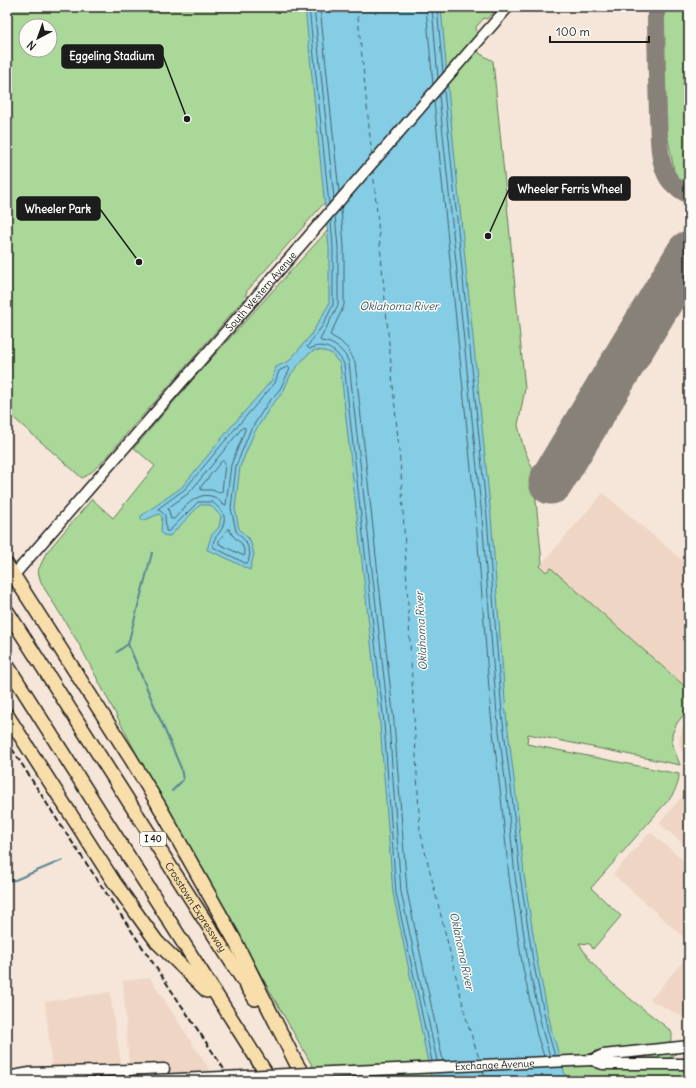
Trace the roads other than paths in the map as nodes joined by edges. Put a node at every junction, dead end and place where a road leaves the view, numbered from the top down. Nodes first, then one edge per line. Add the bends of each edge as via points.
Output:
1 (508, 7) edge
2 (10, 570) edge
3 (7, 612) edge
4 (7, 665) edge
5 (7, 715) edge
6 (222, 1005) junction
7 (688, 1046) edge
8 (592, 1060) junction
9 (295, 1061) junction
10 (669, 1064) junction
11 (689, 1064) edge
12 (164, 1069) dead end
13 (7, 1079) edge
14 (25, 1081) edge
15 (132, 1081) edge
16 (271, 1081) edge
17 (307, 1081) edge

1 - 2 main road, South Western Avenue via 248,306
2 - 9 highway via 158,804 234,939
3 - 9 highway, Crosstown Expressway / I 40
4 - 6 highway, I 40
5 - 6 highway via 133,909 158,942
6 - 16 highway, I 40
7 - 8 main road, Exchange Avenue via 603,1055
7 - 10 main road
8 - 10 main road, Exchange Avenue via 603,1064
8 - 15 main road, Exchange Avenue, bridge
9 - 17 highway, Crosstown Expressway / I 40
10 - 11 main road, Exchange Avenue
12 - 13 main road via 30,1073
13 - 14 main road

